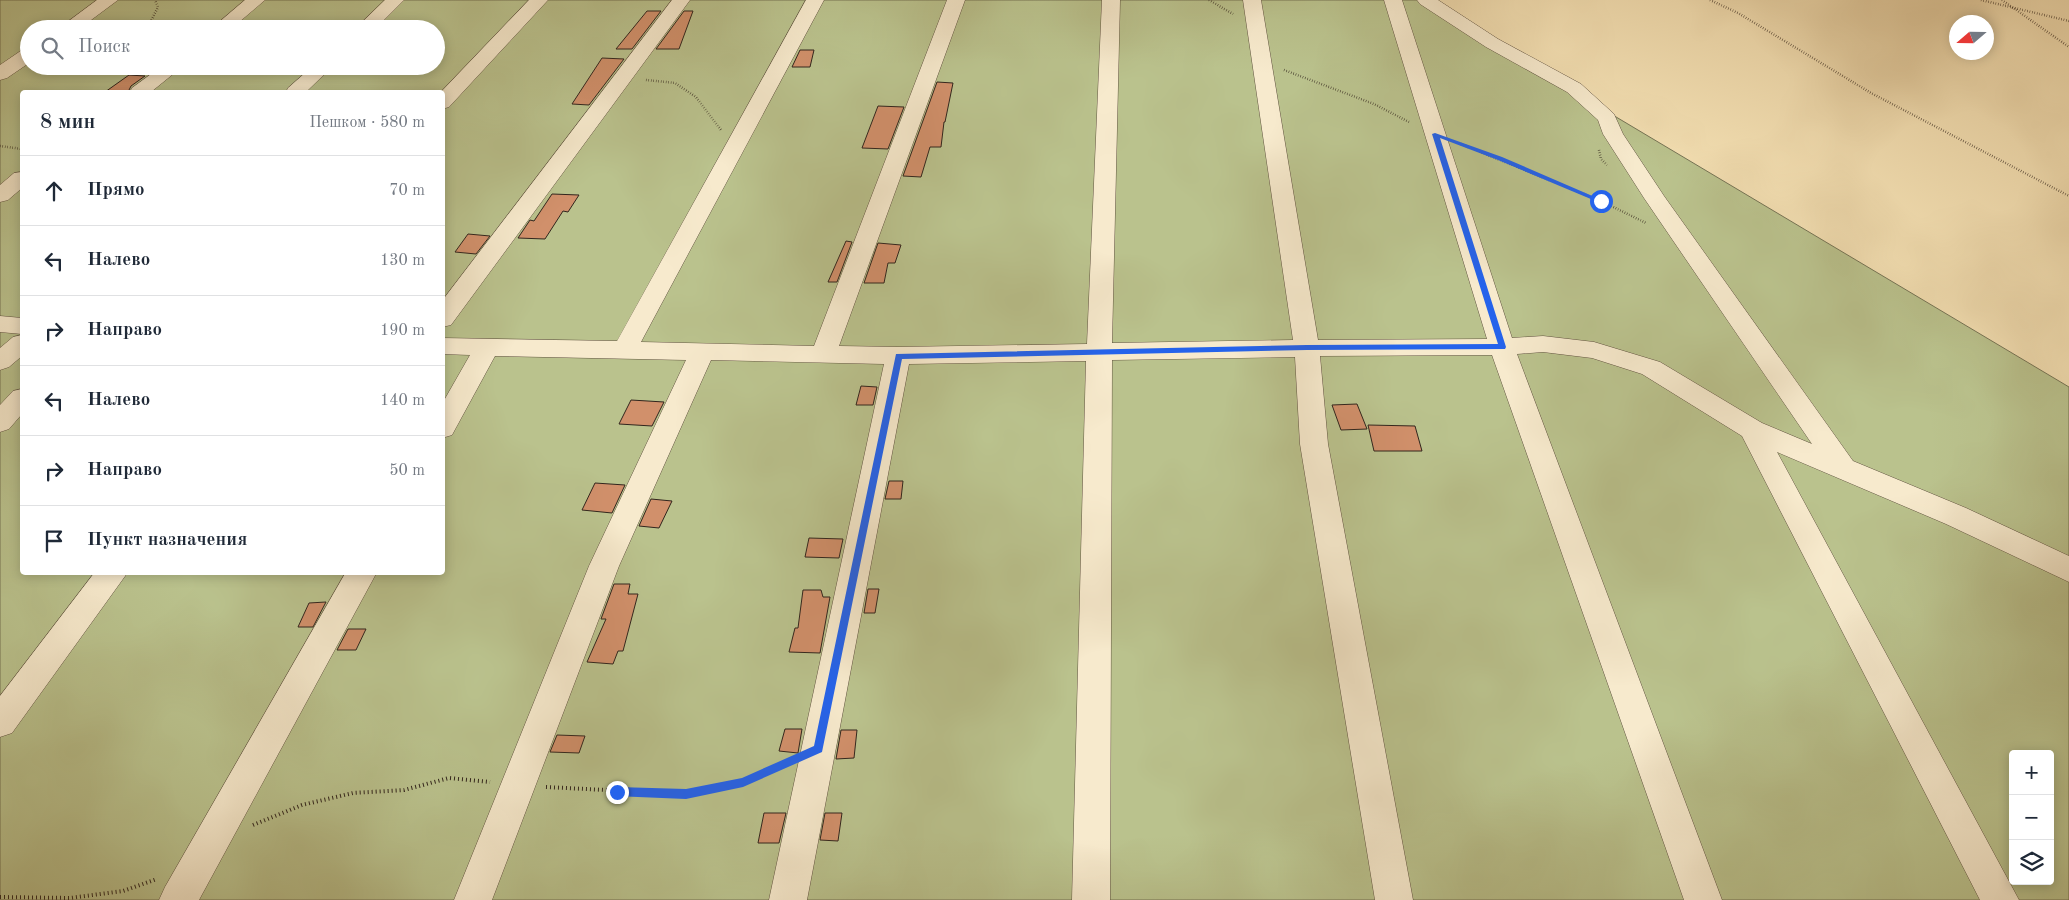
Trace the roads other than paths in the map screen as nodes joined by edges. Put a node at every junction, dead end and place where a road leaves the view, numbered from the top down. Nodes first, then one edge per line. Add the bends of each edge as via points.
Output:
1 (109, 0) edge
2 (256, 0) edge
3 (395, 0) edge
4 (539, 0) edge
5 (681, 0) edge
6 (815, 0) edge
7 (956, 0) edge
8 (1111, 0) edge
9 (1252, 0) edge
10 (1393, 0) edge
11 (1426, 0) edge
12 (80, 20) edge
13 (231, 20) edge
14 (374, 20) edge
15 (20, 60) edge
16 (0, 74) edge
17 (162, 75) edge
18 (314, 75) edge
19 (141, 90) edge
20 (297, 90) edge
21 (445, 100) edge
22 (20, 180) edge
23 (0, 195) edge
24 (445, 315) edge
25 (0, 324) edge
26 (20, 326) edge
27 (20, 346) edge
28 (445, 346) edge
29 (1502, 347) junction
30 (487, 348) junction
31 (1307, 348) junction
32 (625, 349) junction
33 (702, 352) junction
34 (1099, 352) junction
35 (823, 354) junction
36 (898, 356) junction
37 (0, 361) edge
38 (20, 400) edge
39 (0, 422) edge
40 (445, 423) edge
41 (1752, 430) junction
42 (1843, 468) junction
43 (2069, 570) edge
44 (111, 575) edge
45 (360, 575) edge
46 (0, 722) edge
47 (168, 889) edge
48 (473, 900) edge
49 (788, 900) edge
50 (1091, 900) edge
51 (1394, 900) edge
52 (1703, 900) edge
53 (2000, 900) edge

1 - 12 street
2 - 13 street
3 - 14 street
4 - 21 street
5 - 24 street
6 - 32 street
7 - 35 street
8 - 34 street
9 - 31 street
10 - 29 street
11 - 42 street via 1492,43 1574,88 1607,118 1613,134 1680,236
15 - 16 street
17 - 19 street
18 - 20 street
22 - 23 street
25 - 26 street
27 - 37 street
28 - 30 street
29 - 31 street
29 - 41 street via 1542,344 1594,350 1651,368
29 - 52 street
30 - 32 street
30 - 40 street
31 - 34 street
31 - 51 street via 1314,444
32 - 33 street
33 - 35 street
33 - 48 street via 604,566
34 - 36 street
34 - 50 street
35 - 36 street
36 - 49 street
38 - 39 street
41 - 42 street
41 - 53 street
42 - 43 street via 1956,516
44 - 46 street
45 - 47 street

